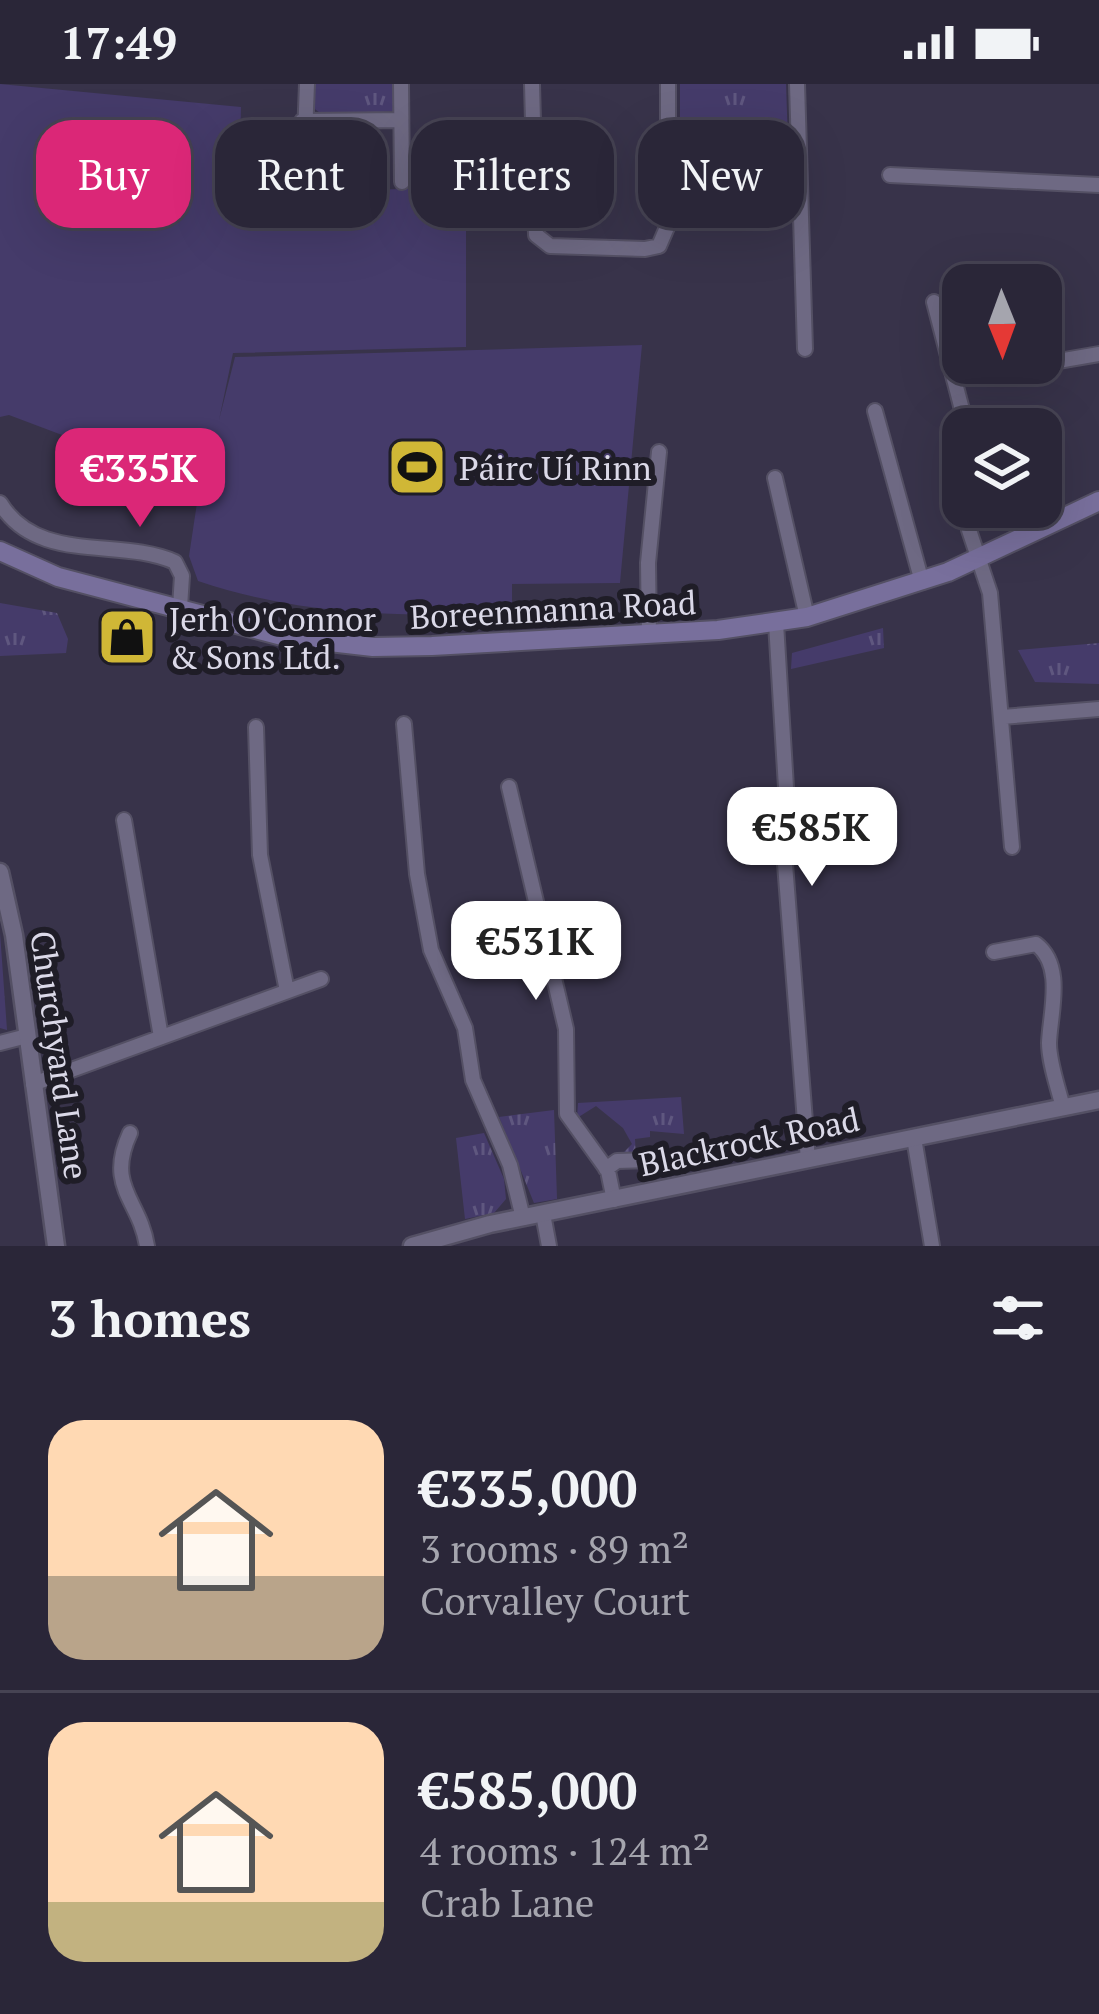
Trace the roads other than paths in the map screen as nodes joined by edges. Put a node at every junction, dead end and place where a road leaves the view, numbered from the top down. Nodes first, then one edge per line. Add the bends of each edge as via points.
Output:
1 (308, 84) edge
2 (401, 84) edge
3 (532, 84) edge
4 (668, 84) edge
5 (797, 84) edge
6 (302, 120) edge
7 (387, 120) edge
8 (401, 120) junction
9 (890, 176) dead end
10 (402, 182) dead end
11 (1099, 185) edge
12 (934, 302) dead end
13 (805, 350) dead end
14 (1099, 353) edge
15 (1062, 360) edge
16 (962, 408) edge
17 (875, 411) dead end
18 (659, 452) dead end
19 (775, 478) dead end
20 (1099, 501) edge
21 (0, 502) edge
22 (970, 528) edge
23 (0, 551) edge
24 (981, 558) junction
25 (922, 582) junction
26 (180, 608) junction
27 (807, 617) junction
28 (776, 623) junction
29 (649, 633) junction
30 (1099, 709) edge
31 (1002, 717) junction
32 (404, 724) dead end
33 (256, 727) dead end
34 (509, 787) dead end
35 (124, 820) dead end
36 (1012, 847) dead end
37 (0, 872) edge
38 (994, 952) dead end
39 (322, 979) dead end
40 (287, 991) junction
41 (27, 1036) junction
42 (161, 1037) junction
43 (0, 1043) edge
44 (33, 1084) junction
45 (1099, 1100) edge
46 (1063, 1108) junction
47 (130, 1133) dead end
48 (914, 1138) junction
49 (685, 1159) dead end
50 (808, 1160) junction
51 (607, 1169) junction
52 (614, 1200) junction
53 (543, 1214) junction
54 (523, 1217) junction
55 (56, 1246) edge
56 (147, 1246) edge
57 (412, 1246) edge
58 (549, 1246) edge
59 (932, 1246) edge

1 - 6 street
2 - 8 street
3 - 4 street via 533,226 541,242 645,249 664,239
5 - 13 street
7 - 8 street
8 - 10 street
9 - 11 street
12 - 16 street
14 - 15 street
17 - 25 street
18 - 29 street
19 - 27 street
20 - 24 main road, Boreenmanna Road
21 - 26 street via 44,537 176,562
22 - 24 street
23 - 26 main road, Boreenmanna Road via 45,573
24 - 25 main road, Boreenmanna Road
24 - 31 street
25 - 27 main road, Boreenmanna Road
26 - 29 main road, Boreenmanna Road via 286,637 373,647
27 - 28 main road, Boreenmanna Road
28 - 29 main road, Boreenmanna Road
28 - 50 street via 782,825
30 - 31 street
31 - 36 street
32 - 54 street via 427,933
33 - 40 street via 260,856
34 - 51 street via 566,1029 568,1114
35 - 42 street
37 - 41 street, Churchyard Lane
38 - 46 street via 1036,944 1047,955 1055,1002 1049,1043
39 - 40 street
40 - 42 street
41 - 43 street
41 - 44 street, Churchyard Lane
42 - 44 street
44 - 55 street, Churchyard Lane
45 - 46 street, Blackrock Road
46 - 48 street, Blackrock Road
47 - 56 street via 121,1162 127,1202 143,1222
48 - 50 street, Blackrock Road
48 - 59 street
49 - 51 street via 617,1161
50 - 52 street, Blackrock Road
51 - 52 street
52 - 53 street, Blackrock Road
53 - 54 street, Blackrock Road
53 - 58 street
54 - 57 street, Blackrock Road

